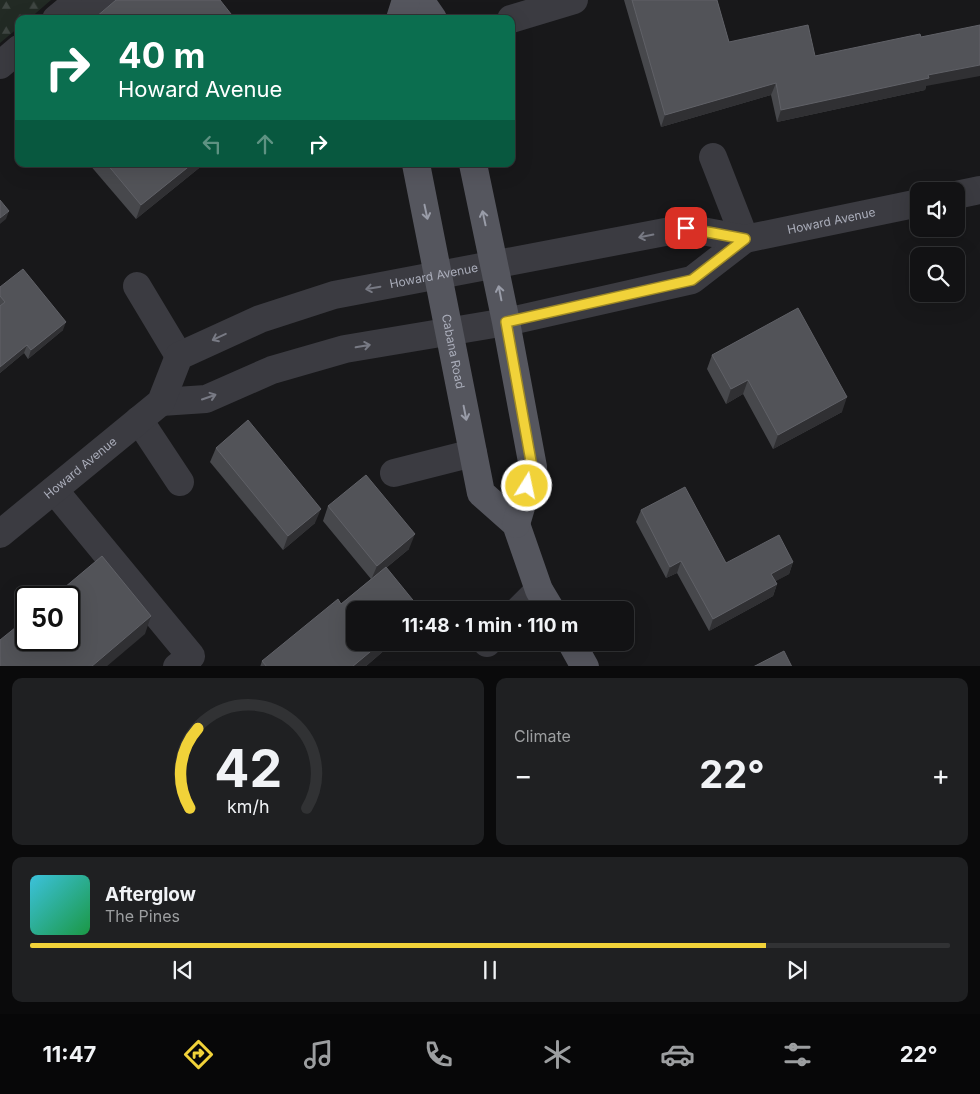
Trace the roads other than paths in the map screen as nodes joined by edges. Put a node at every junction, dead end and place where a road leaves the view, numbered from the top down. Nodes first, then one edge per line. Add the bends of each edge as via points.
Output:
1 (79, 0) edge
2 (104, 0) edge
3 (406, 0) edge
4 (420, 0) edge
5 (574, 0) edge
6 (523, 10) edge
7 (61, 15) edge
8 (86, 15) edge
9 (401, 15) edge
10 (430, 15) edge
11 (15, 52) edge
12 (0, 65) edge
13 (713, 157) dead end
14 (417, 167) edge
15 (474, 167) edge
16 (980, 190) edge
17 (965, 193) edge
18 (910, 205) edge
19 (745, 239) junction
20 (494, 265) junction
21 (439, 276) junction
22 (137, 286) dead end
23 (506, 322) junction
24 (449, 331) junction
25 (179, 356) junction
26 (161, 402) junction
27 (139, 420) junction
28 (473, 453) junction
29 (394, 473) dead end
30 (180, 482) dead end
31 (54, 490) junction
32 (516, 524) junction
33 (0, 534) edge
34 (545, 600) edge
35 (576, 651) edge
36 (177, 666) edge
37 (585, 666) edge

1 - 7 street
2 - 8 street
3 - 9 main road
4 - 10 main road
5 - 6 street
11 - 12 street
13 - 19 street
14 -> 21 main road, Cabana Road
20 -> 15 main road
16 - 17 street
18 - 19 street, Howard Avenue
19 -> 20 street, Howard Avenue via 686,228
19 - 23 street, Howard Avenue via 692,280
20 - 21 street, Howard Avenue
23 -> 20 main road
21 - 24 main road, Cabana Road
21 -> 25 street, Howard Avenue via 334,295 260,319
22 - 25 street
23 - 24 street, Howard Avenue
23 - 32 main road via 532,467
26 -> 24 street, Howard Avenue via 206,399 272,370 345,349
24 -> 28 main road, Cabana Road
25 - 26 street, Howard Avenue
26 - 27 street, Howard Avenue
27 - 30 street
27 - 31 street, Howard Avenue
28 - 29 street
28 - 32 main road, Cabana Road via 481,493
31 - 33 street, Howard Avenue
31 - 36 street via 190,656
32 - 34 main road, Cabana Road
35 - 37 main road

